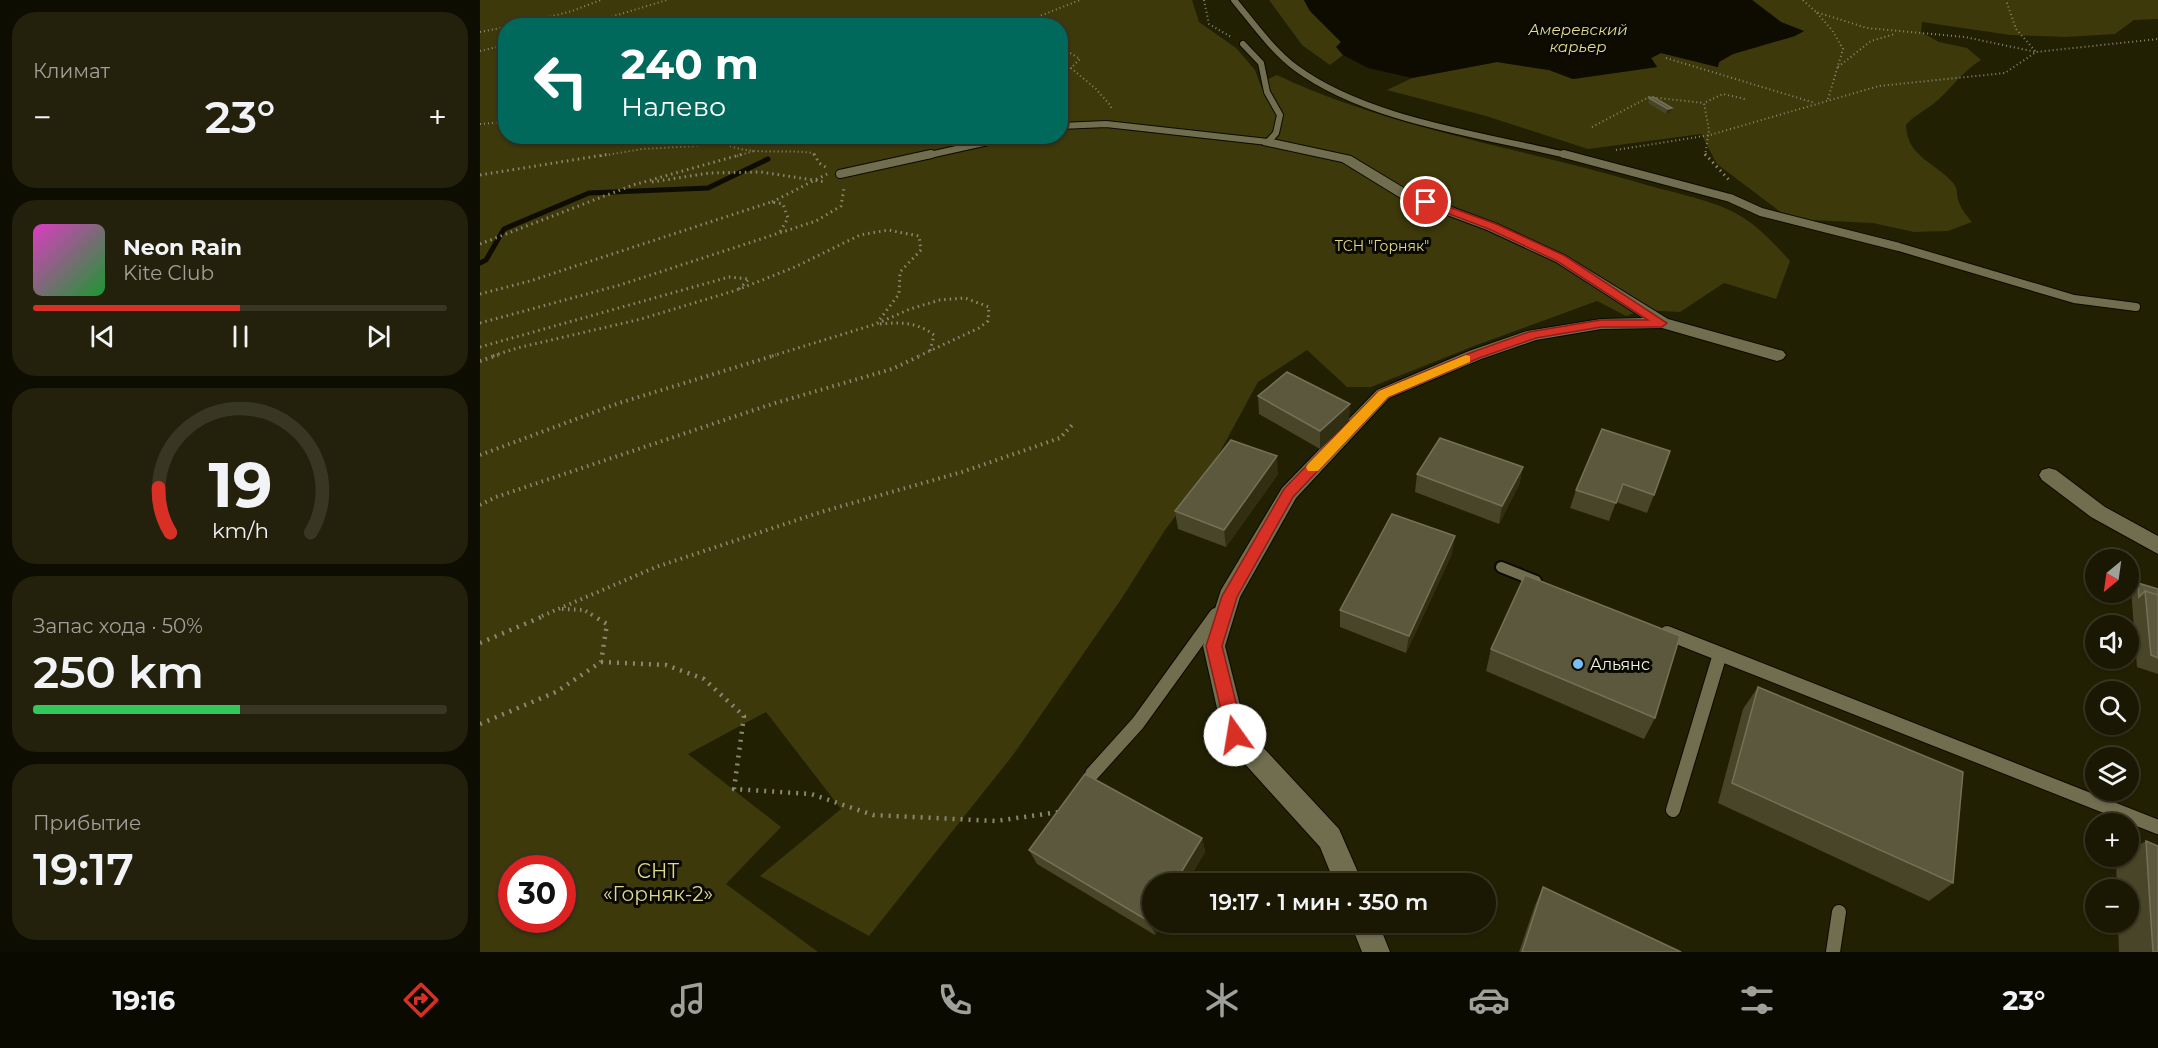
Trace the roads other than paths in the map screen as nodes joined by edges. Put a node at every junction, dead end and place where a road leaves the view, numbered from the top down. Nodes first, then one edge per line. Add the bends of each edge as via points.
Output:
1 (1234, 0) edge
2 (1243, 44) road end
3 (1068, 126) edge
4 (1268, 142) junction
5 (977, 144) edge
6 (837, 173) road end
7 (2136, 307) dead end
8 (1662, 323) junction
9 (1777, 355) dead end
10 (2049, 475) dead end
11 (2158, 546) edge
12 (1501, 567) dead end
13 (1545, 584) edge
14 (1229, 596) junction
15 (1654, 628) edge
16 (1720, 654) junction
17 (1092, 774) dead end
18 (1673, 810) dead end
19 (2158, 827) edge
20 (1344, 873) edge
21 (1839, 912) dead end
22 (1368, 933) edge
23 (1376, 952) edge
24 (1833, 952) edge

1 - 7 lane via 1295,66 1331,90 1378,109 1730,198 1761,212 1899,247 2074,299
2 - 4 lane via 1261,63 1267,92 1280,115 1276,133
3 - 4 lane via 1106,124
4 - 8 street via 1346,159 1404,194 1492,227 1561,259
5 - 6 lane
8 - 9 street
8 - 14 street via 1601,324 1533,335 1383,394 1357,413 1288,493
10 - 11 street via 2098,512
12 - 13 lane
14 - 17 lane via 1138,723
14 - 20 street via 1214,646 1235,735 1330,838
15 - 16 lane
16 - 18 lane
16 - 19 lane
21 - 24 lane
22 - 23 street

